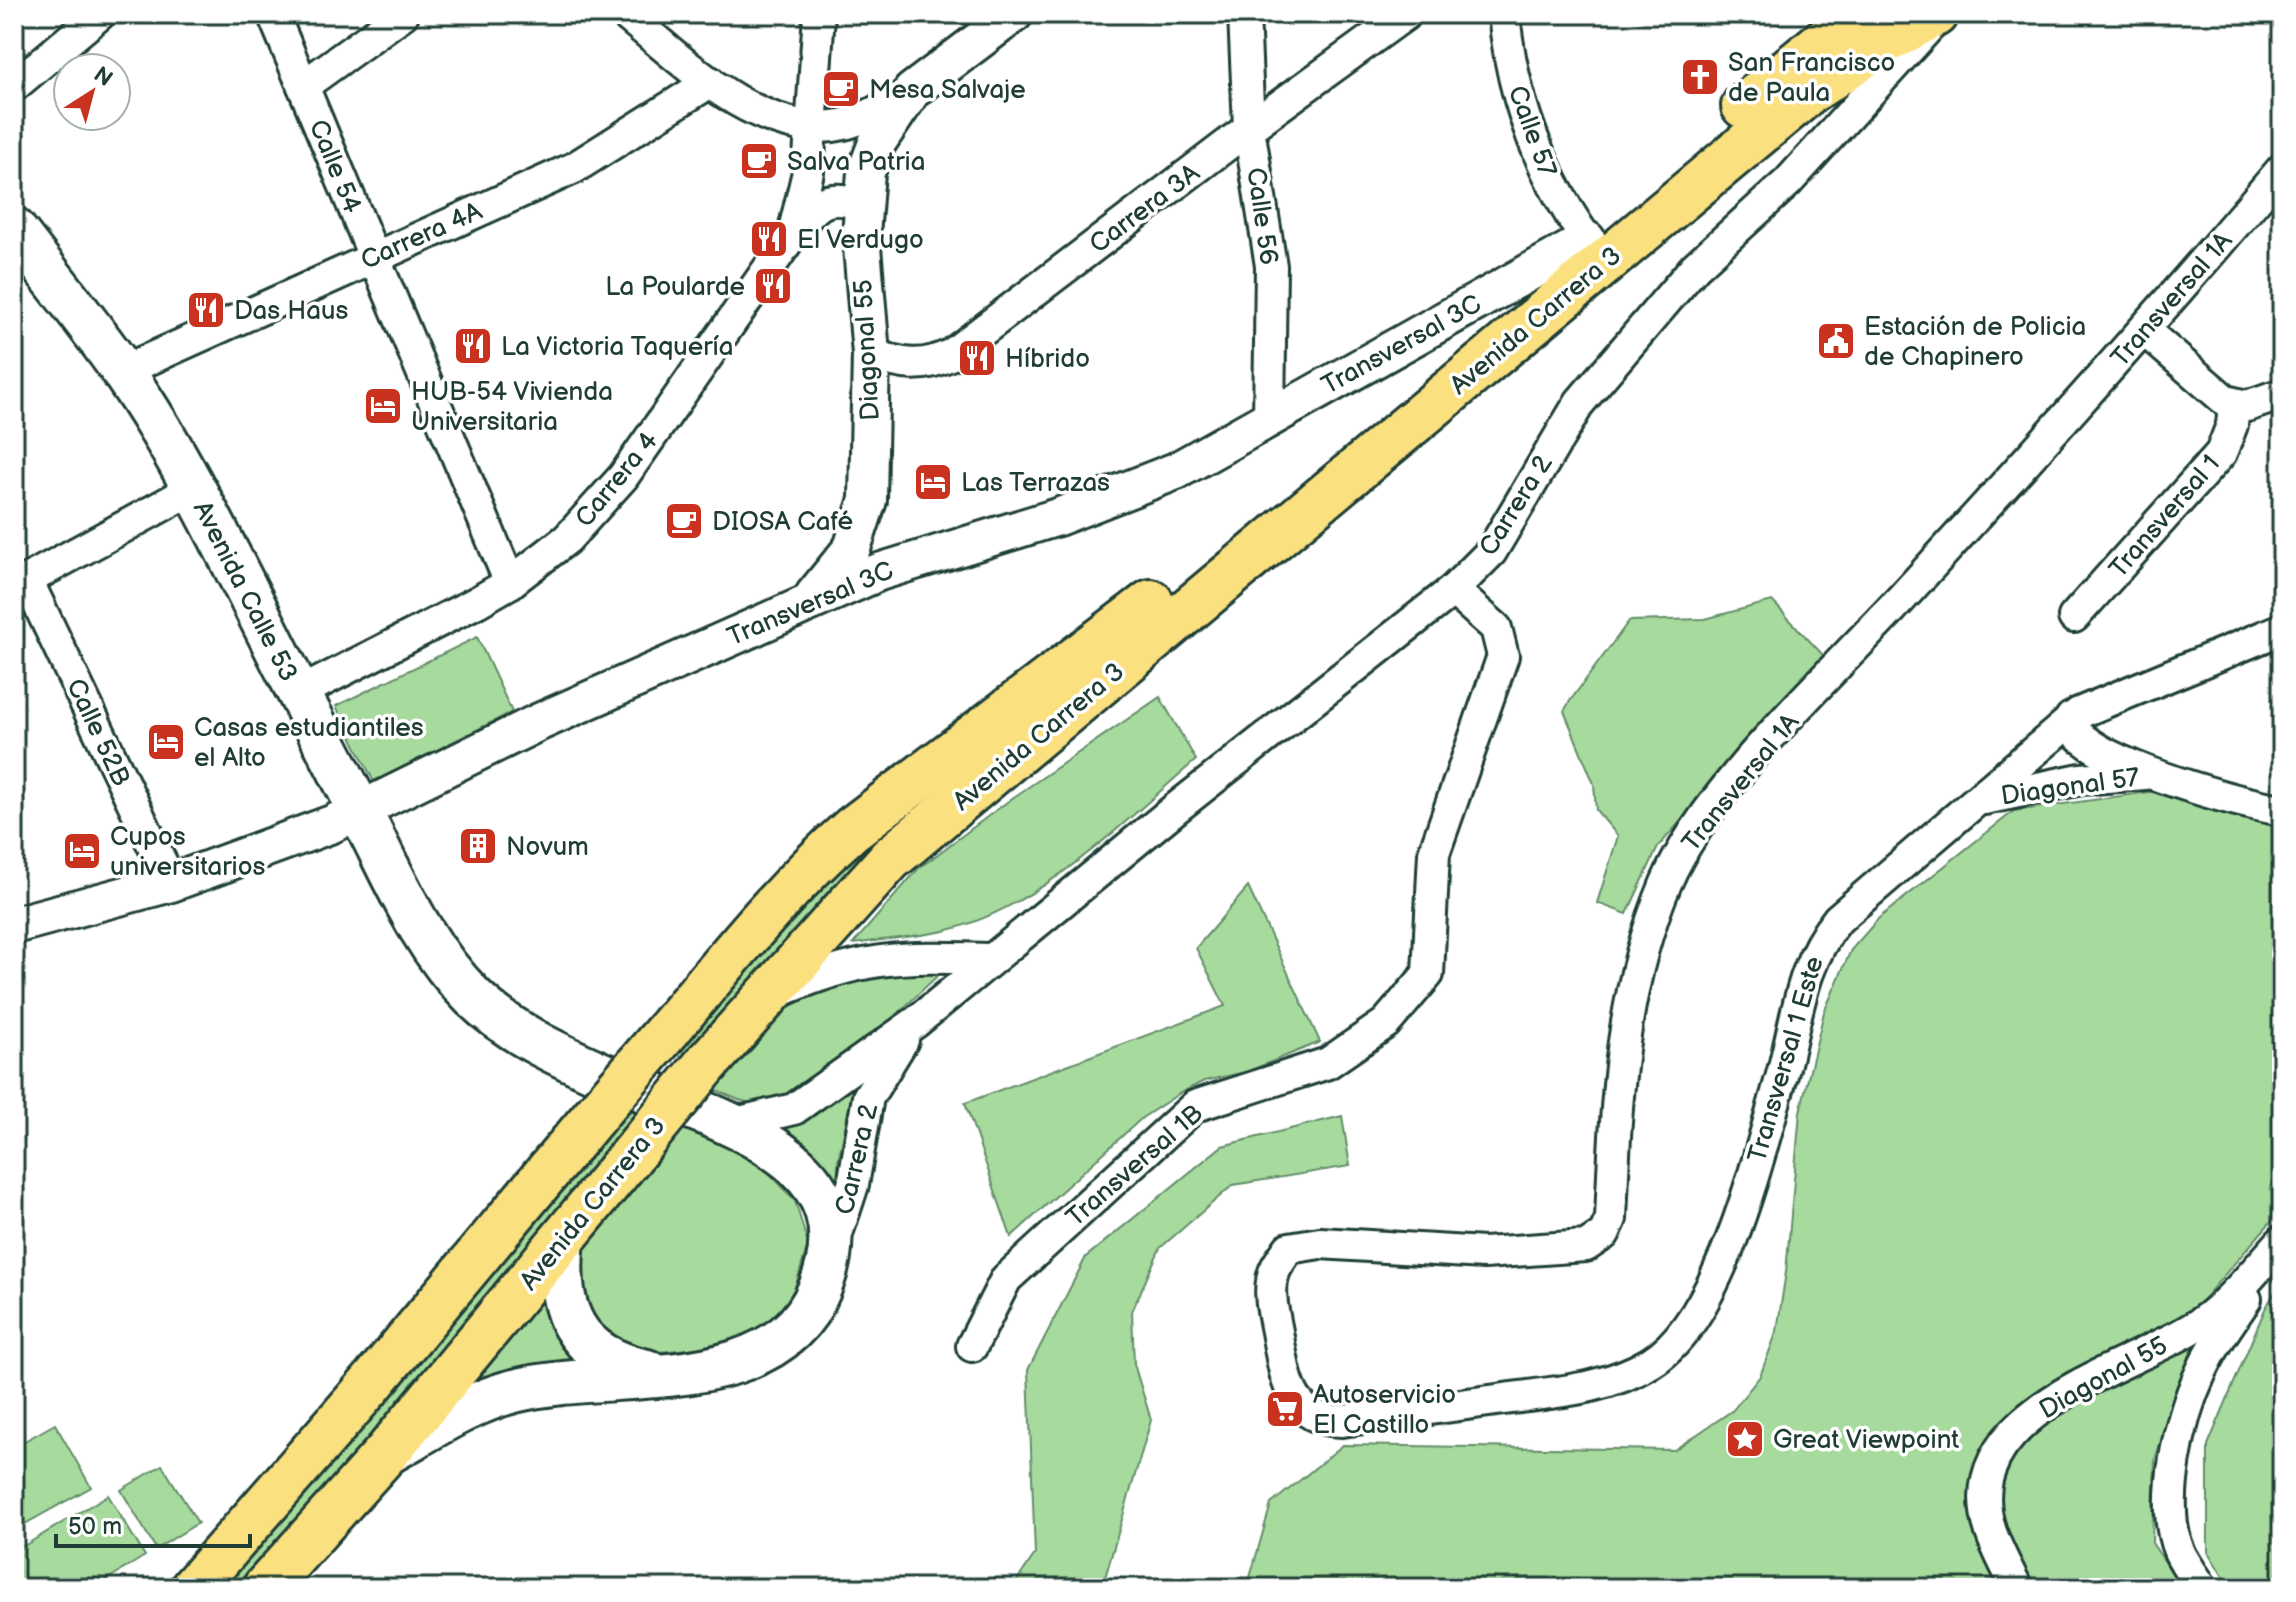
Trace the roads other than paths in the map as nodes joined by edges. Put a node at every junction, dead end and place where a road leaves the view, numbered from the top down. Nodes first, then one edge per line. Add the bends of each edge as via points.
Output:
1 (100, 14) edge
2 (273, 14) edge
3 (403, 14) edge
4 (625, 14) edge
5 (819, 14) edge
6 (1014, 14) edge
7 (1244, 14) edge
8 (1406, 14) edge
9 (1504, 14) edge
10 (1857, 14) edge
11 (1938, 14) edge
12 (710, 82) junction
13 (14, 86) edge
14 (303, 86) junction
15 (912, 91) junction
16 (811, 125) junction
17 (1249, 128) junction
18 (2282, 169) edge
19 (861, 204) junction
20 (14, 229) edge
21 (794, 232) junction
22 (1587, 240) junction
23 (372, 256) junction
24 (2145, 331) junction
25 (871, 354) junction
26 (123, 371) junction
27 (2282, 394) edge
28 (2234, 405) junction
29 (1269, 419) junction
30 (193, 489) junction
31 (20, 583) edge
32 (510, 583) junction
33 (1453, 590) junction
34 (808, 602) junction
35 (2074, 617) dead end
36 (2282, 629) edge
37 (299, 693) junction
38 (2071, 718) junction
39 (2159, 774) junction
40 (1981, 799) junction
41 (2282, 810) edge
42 (360, 812) junction
43 (171, 883) junction
44 (14, 925) edge
45 (988, 959) junction
46 (761, 1001) junction
47 (916, 1022) junction
48 (731, 1124) junction
49 (563, 1239) junction
50 (2282, 1243) edge
51 (828, 1260) junction
52 (972, 1346) dead end
53 (668, 1375) junction
54 (1309, 1414) joint
55 (386, 1453) junction
56 (193, 1588) edge
57 (265, 1588) edge
58 (2017, 1588) edge
59 (2202, 1588) edge

1 - 13 street
2 - 14 street, Calle 54
3 - 14 street
4 - 12 street
5 - 16 street
6 - 15 street
7 - 17 street, Calle 56
8 - 17 street, Carrera 3A
9 - 22 street, Calle 57 via 1524,123 1546,174
10 - 22 main road, Avenida Carrera 3
11 - 33 street, Carrera 2 via 1788,182 1695,267 1580,402 1491,552
11 - 46 main road, Avenida Carrera 3 via 1872,49 1809,92 890,859
12 - 16 street via 774,117
12 - 23 street, Carrera 4A via 574,168
14 - 23 street, Calle 54
15 - 16 street via 850,122
15 - 19 street, Diagonal 55 via 877,143
16 - 21 street via 808,172
17 - 25 street, Carrera 3A via 952,354 935,363 903,366
17 - 29 street, Calle 56 via 1271,266
18 - 24 street, Transversal 1A
19 - 21 street, Carrera 4 via 829,199 816,205
19 - 25 street, Diagonal 55 via 861,267
20 - 26 main road, Avenida Calle 53
21 - 32 street, Carrera 4 via 623,477 567,539
22 - 29 street, Transversal 3C
22 - 56 main road, Avenida Carrera 3, bridge via 1110,636 852,829 781,896
23 - 26 street, Carrera 4A
23 - 32 street, Calle 54
24 - 28 street
24 - 54 street, Transversal 1A via 1760,751 1682,850 1657,908 1624,1028 1611,1219 1604,1234 1586,1246 1484,1253 1301,1244 1289,1248 1274,1270 1271,1299 1287,1384
25 - 34 street, Diagonal 55 via 871,475 862,525 838,569
26 - 30 main road, Avenida Calle 53
27 - 28 street via 2254,405
28 - 35 street, Transversal 1 via 2221,453
29 - 34 street, Transversal 3C via 1176,471 1111,499 879,572
30 - 31 street
30 - 37 main road, Avenida Calle 53
31 - 43 street, Calle 52B
32 - 37 street, Carrera 4
33 - 45 street, Carrera 2
33 - 52 street, Transversal 1B via 1496,628 1503,656 1434,853 1428,974 1386,1023 1328,1063 1195,1106 1006,1279
34 - 42 street, Transversal 3C via 537,723
36 - 38 street, Transversal 1 Este via 2095,703
37 - 42 main road, Avenida Calle 53
38 - 39 street, Diagonal 57 via 2088,743
38 - 40 street, Transversal 1 Este
39 - 40 street, Diagonal 57 via 2081,779
39 - 41 street, Diagonal 57
40 - 54 street, Transversal 1 Este via 1852,906 1817,947 1723,1260 1697,1312 1652,1362 1600,1385 1342,1421
42 - 43 street, Transversal 3C
42 - 48 main road, Avenida Calle 53 via 412,918 489,1011 527,1038 573,1060
43 - 44 street, Transversal 3C
45 - 46 street via 879,959 814,977
45 - 47 street, Carrera 2
46 - 49 main road, Avenida Carrera 3, bridge
47 - 48 street, Carrera 2 via 794,1109
47 - 51 street, Carrera 2 via 868,1097 853,1185
48 - 51 main road, Avenida Calle 53 via 776,1147 805,1176 819,1196 829,1228
49 - 53 main road, Avenida Calle 53 via 561,1279 573,1326 607,1358
49 - 55 main road, Avenida Carrera 3
50 - 58 street, Diagonal 55 via 2200,1323 2078,1386 2012,1432 1987,1477 1987,1502 1990,1530
50 - 59 street via 2223,1331 2187,1408 2171,1510 2179,1552
51 - 53 main road, Avenida Calle 53 via 804,1317 767,1351
53 - 55 main road, Avenida Calle 53 via 512,1391
55 - 57 main road, Avenida Carrera 3

